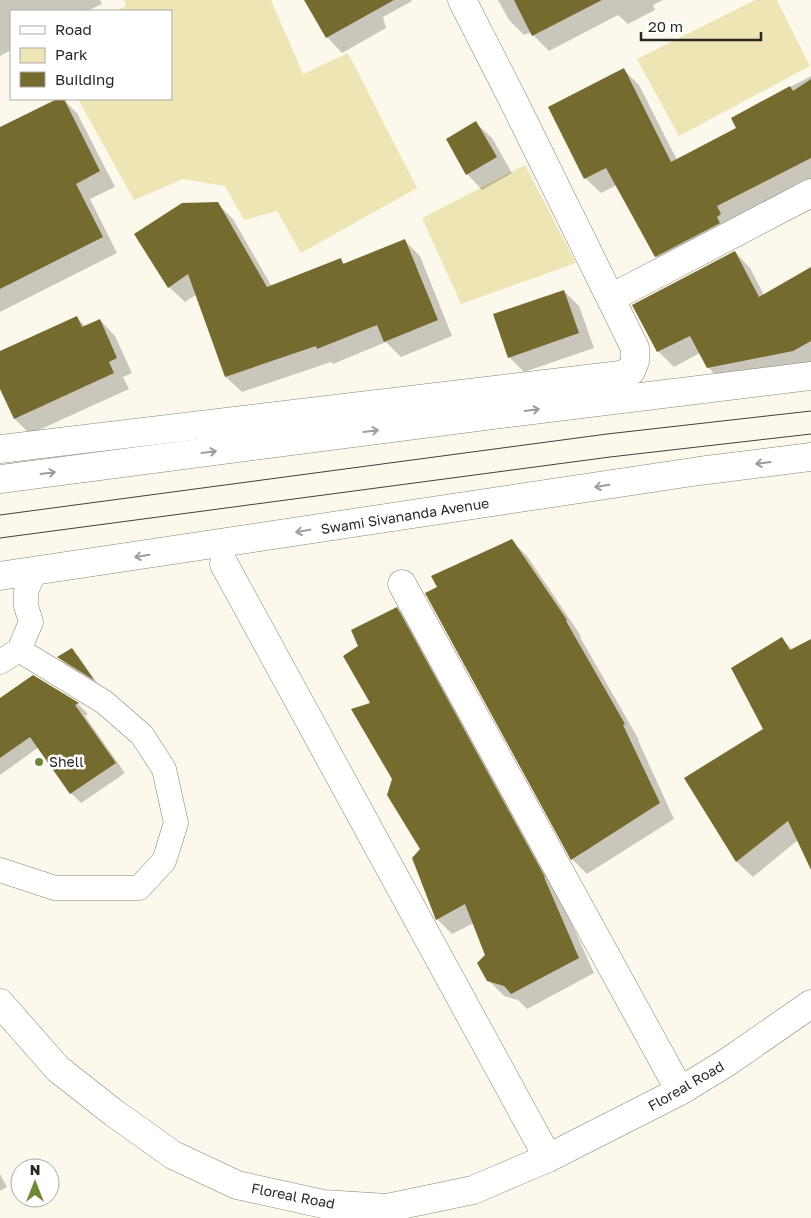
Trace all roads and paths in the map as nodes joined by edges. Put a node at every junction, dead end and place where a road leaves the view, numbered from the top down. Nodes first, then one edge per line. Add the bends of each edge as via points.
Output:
1 (462, 0) edge
2 (811, 193) edge
3 (611, 298) junction
4 (811, 376) edge
5 (0, 449) edge
6 (811, 457) edge
7 (0, 479) edge
8 (224, 564) dead end
9 (35, 572) junction
10 (0, 576) edge
11 (402, 584) dead end
12 (9, 656) edge
13 (0, 870) edge
14 (0, 1003) edge
15 (811, 1004) edge
16 (680, 1091) junction
17 (548, 1158) junction
18 (321, 1211) edge

1 - 3 street
2 - 3 street
3 - 5 street via 635,348 631,371 620,376
7 -> 4 street
6 -> 9 street, Swami Sivananda Avenue via 699,471
8 - 17 street
9 - 10 street, Swami Sivananda Avenue
9 - 12 lane via 26,591 31,622
11 - 16 street
12 - 13 lane via 104,702 142,735 164,769 176,823 164,861 139,888 55,888
14 - 18 street, Floreal Road via 58,1069 173,1155 237,1184
15 - 16 street, Floreal Road
16 - 17 street, Floreal Road
17 - 18 street, Floreal Road via 473,1190 387,1208

